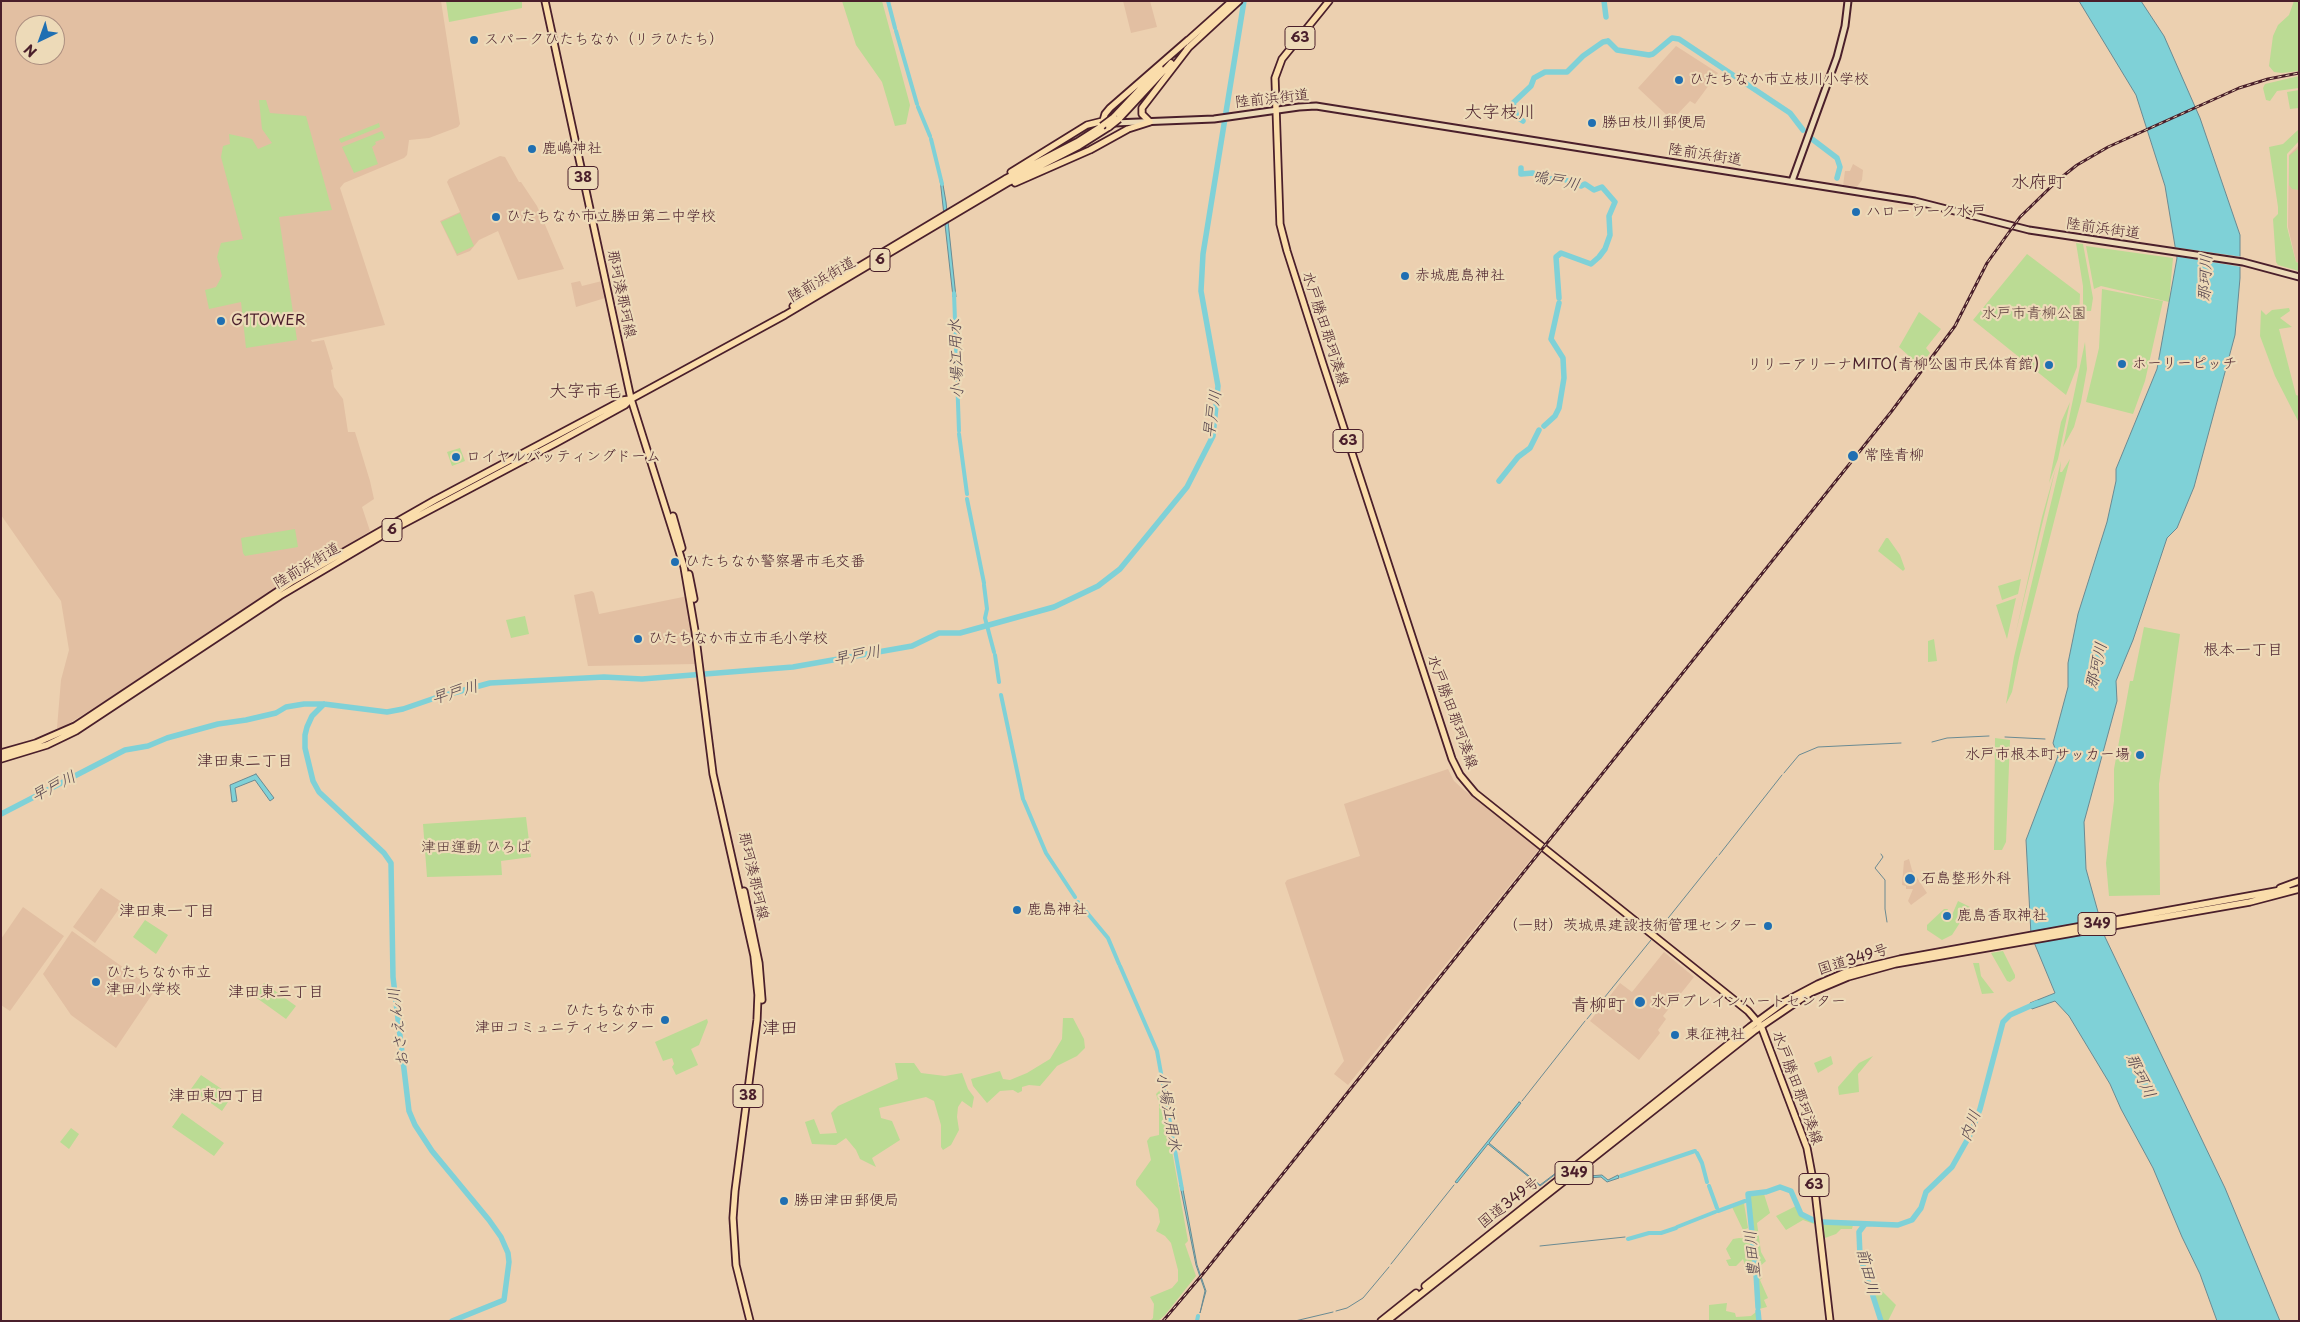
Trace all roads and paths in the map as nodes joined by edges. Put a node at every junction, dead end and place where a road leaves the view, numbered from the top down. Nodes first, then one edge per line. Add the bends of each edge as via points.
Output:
1 (545, 1) edge
2 (1329, 1) edge
3 (1848, 1) edge
4 (1235, 3) edge
5 (1189, 43) junction
6 (1276, 110) junction
7 (1117, 118) junction
8 (1150, 122) junction
9 (1103, 124) junction
10 (1792, 181) junction
11 (974, 197) junction
12 (982, 198) junction
13 (2299, 277) edge
14 (776, 319) junction
15 (631, 399) junction
16 (703, 678) junction
17 (1, 753) edge
18 (1, 759) edge
19 (2299, 881) edge
20 (2299, 885) edge
21 (2299, 889) edge
22 (2263, 896) junction
23 (1759, 1023) junction
24 (750, 1321) edge
25 (754, 1321) edge
26 (1381, 1321) edge
27 (1387, 1321) edge
28 (1830, 1321) edge

1 - 15 main road, 那珂湊那珂線 / 38
2 - 6 main road, 水戸勝田那珂湊線 / 63 via 1280,64 1274,83
3 - 10 main road via 1837,57
4 - 5 main road, 6
5 - 7 main road, 6 via 1164,63
5 - 8 main road via 1142,108 1142,114
5 - 9 main road via 1110,108
6 - 8 main road, 陸前浜街道 via 1216,119
6 - 10 main road, 陸前浜街道 via 1316,106
6 - 23 main road, 水戸勝田那珂湊線 / 63 via 1284,242 1457,771 1471,789
7 - 9 main road, 6, bridge
7 - 12 main road, 6, bridge via 1086,142
8 - 9 main road, 陸前浜街道
8 - 12 main road via 1128,129 1090,150
9 - 11 main road, 6
9 - 11 main road via 1087,125 1074,132
10 - 13 main road, 陸前浜街道 via 1916,201 2029,230 2243,262
11 - 14 main road, 陸前浜街道 / 6
12 - 14 main road, 陸前浜街道 / 6 via 856,275
14 - 15 main road, 陸前浜街道 / 6
15 - 16 main road, 那珂湊那珂線 / 38 via 688,568
15 - 17 main road, 陸前浜街道 / 6 via 623,400 435,500 293,581 75,726
15 - 18 main road, 陸前浜街道 / 6 via 406,522 288,591 76,732
16 - 24 main road, 那珂湊那珂線 / 38 via 713,774 757,978 756,1033 733,1218 736,1266
16 - 25 main road, 那珂湊那珂線 / 38 via 716,771 754,933 761,985 760,1030 737,1212 740,1264
19 - 22 main road, 国道349号 / 349
20 - 22 main road, 国道349号 / 349
21 - 22 main road, 国道349号 / 349
22 - 23 main road, 国道349号 / 349 via 1900,959 1846,972 1802,992
23 - 26 main road, 国道349号 / 349
23 - 27 main road, 国道349号 / 349
23 - 28 main road, 水戸勝田那珂湊線 / 63 via 1807,1148

